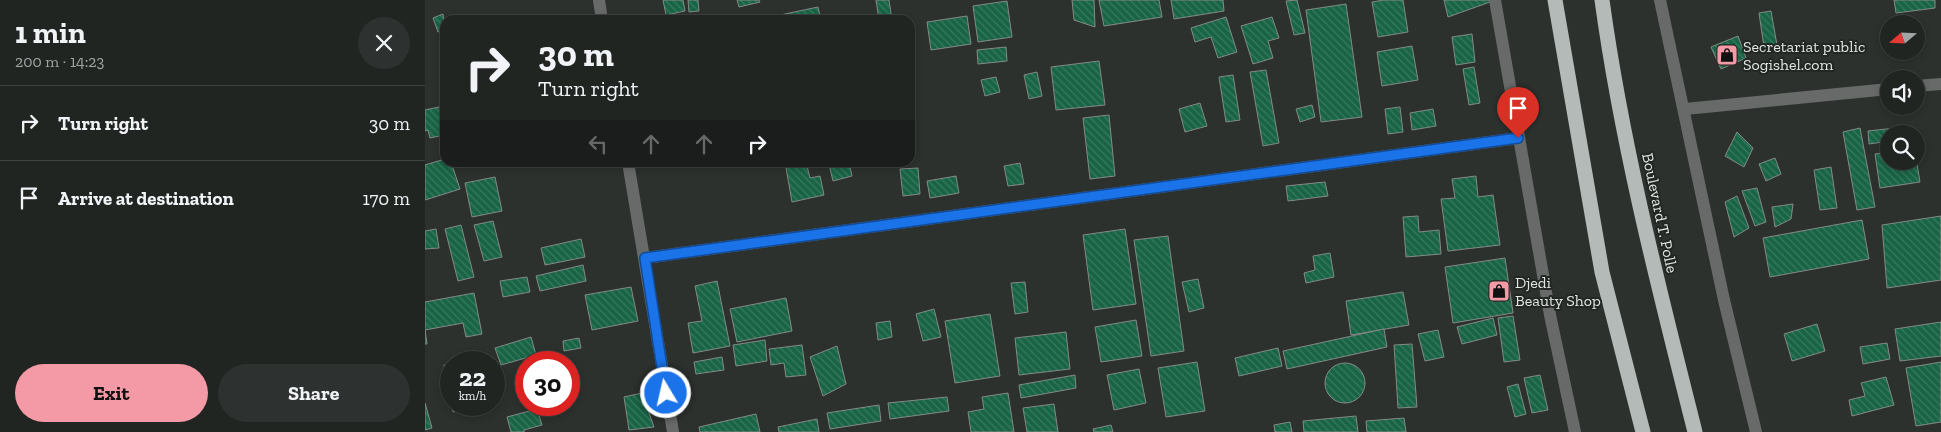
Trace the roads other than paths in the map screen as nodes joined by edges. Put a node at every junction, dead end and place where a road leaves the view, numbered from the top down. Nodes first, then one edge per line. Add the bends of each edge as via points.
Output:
1 (599, 0) edge
2 (1495, 0) edge
3 (1555, 0) edge
4 (1602, 0) edge
5 (1660, 0) edge
6 (602, 15) edge
7 (1941, 84) edge
8 (1925, 85) edge
9 (1880, 90) edge
10 (1685, 109) junction
11 (1518, 138) junction
12 (629, 167) edge
13 (645, 258) junction
14 (673, 432) edge
15 (1575, 432) edge
16 (1643, 432) edge
17 (1695, 432) edge
18 (1756, 432) edge

1 - 6 street
2 - 11 street
3 - 16 highway via 1602,272
4 - 17 highway, Boulevard T. Polle via 1651,259
5 - 10 street
7 - 8 street
9 - 10 street
10 - 18 street via 1724,300
11 - 13 street
11 - 15 street
12 - 13 street
13 - 14 street

